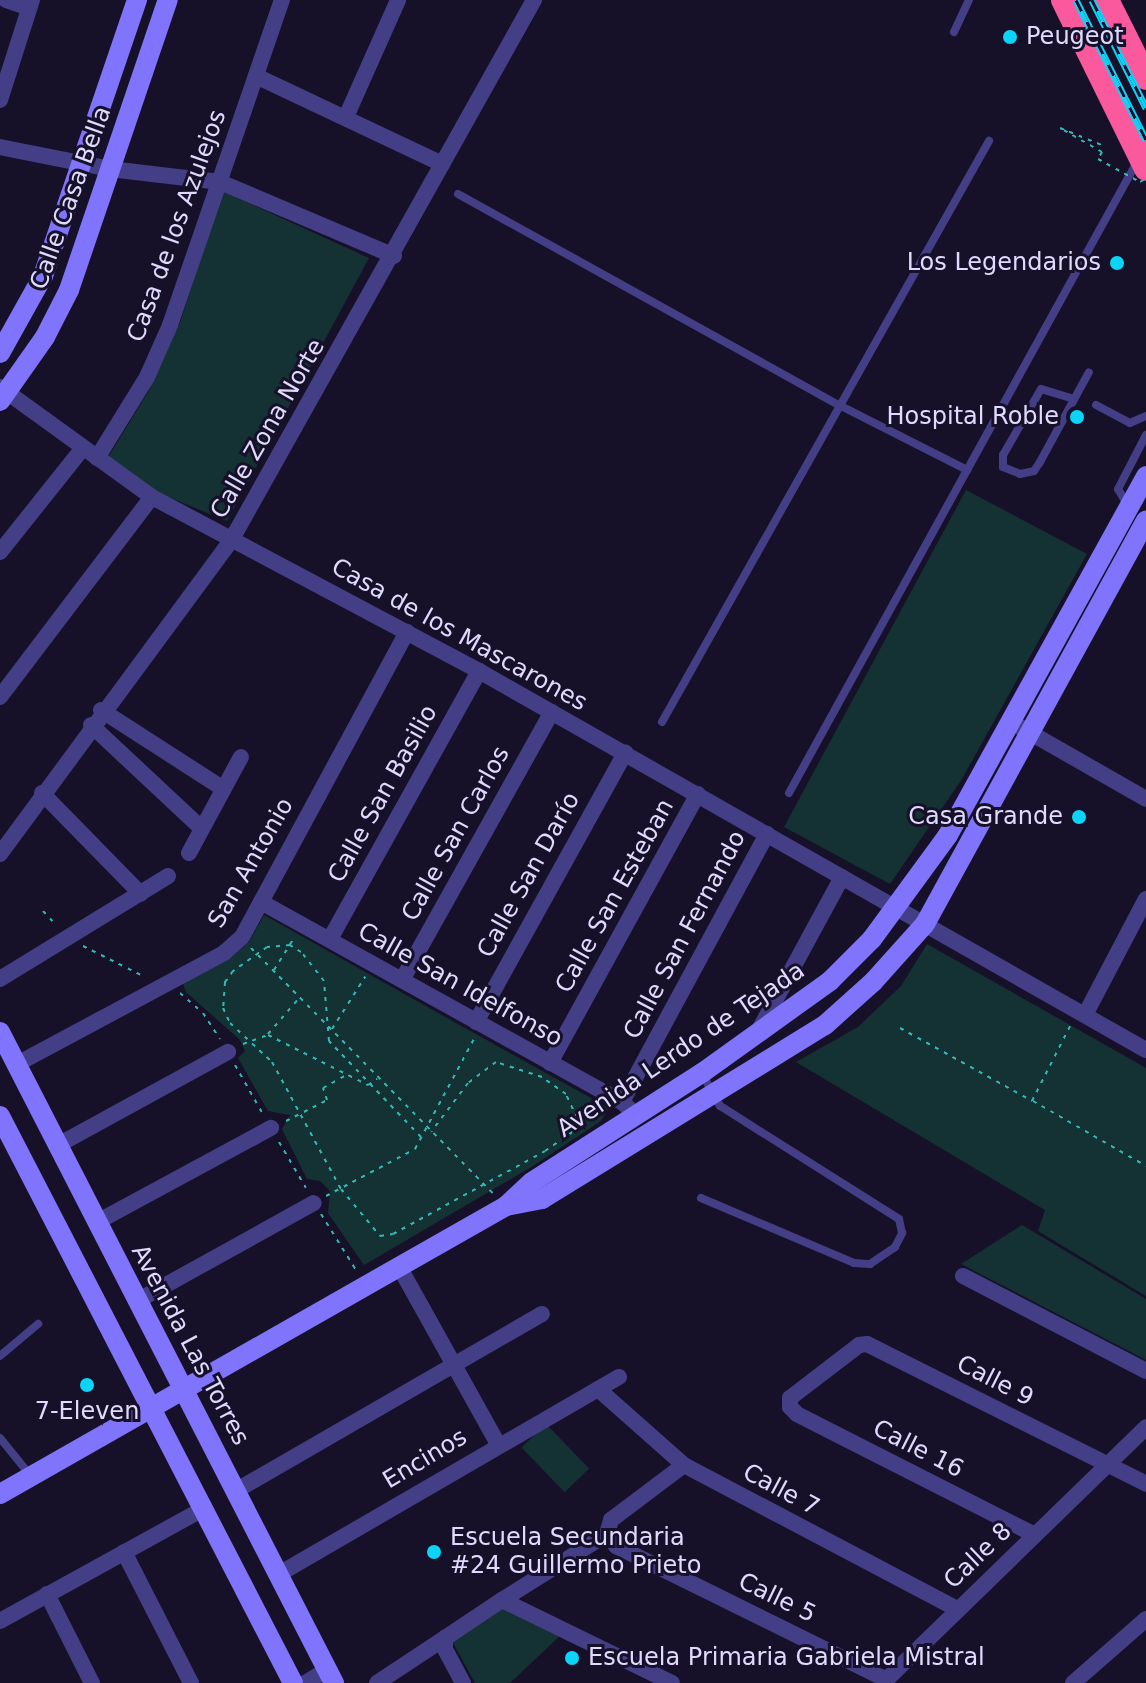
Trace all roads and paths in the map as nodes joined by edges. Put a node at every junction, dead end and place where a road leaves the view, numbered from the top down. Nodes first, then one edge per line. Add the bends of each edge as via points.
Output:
1 (6, 0) edge
2 (137, 0) edge
3 (168, 0) edge
4 (282, 0) edge
5 (398, 0) edge
6 (534, 0) edge
7 (969, 0) edge
8 (1063, 0) edge
9 (1107, 0) edge
10 (31, 4) edge
11 (954, 32) dead end
12 (256, 76) junction
13 (1146, 78) edge
14 (0, 100) edge
15 (346, 117) junction
16 (989, 141) dead end
17 (1104, 146) dead end
18 (0, 147) edge
19 (82, 164) junction
20 (442, 164) junction
21 (1144, 168) edge
22 (110, 169) junction
23 (220, 182) junction
24 (458, 194) dead end
25 (394, 256) junction
26 (0, 353) edge
27 (1089, 372) dead end
28 (2, 394) edge
29 (1074, 399) junction
30 (839, 405) junction
31 (1096, 405) dead end
32 (1146, 416) edge
33 (1146, 435) edge
34 (83, 448) junction
35 (97, 458) junction
36 (967, 470) junction
37 (1146, 476) edge
38 (152, 497) junction
39 (1129, 506) junction
40 (1146, 520) edge
41 (232, 539) junction
42 (0, 552) edge
43 (407, 632) junction
44 (479, 671) junction
45 (0, 697) edge
46 (101, 710) junction
47 (552, 712) junction
48 (662, 722) dead end
49 (1012, 723) junction
50 (91, 725) junction
51 (1031, 733) junction
52 (138, 739) junction
53 (625, 753) junction
54 (126, 757) junction
55 (241, 757) dead end
56 (222, 788) junction
57 (42, 793) junction
58 (789, 793) dead end
59 (698, 794) junction
60 (1146, 799) edge
61 (201, 828) junction
62 (767, 834) junction
63 (189, 853) dead end
64 (0, 854) edge
65 (168, 876) dead end
66 (842, 877) junction
67 (141, 894) junction
68 (1146, 899) edge
69 (261, 902) junction
70 (897, 907) junction
71 (925, 924) junction
72 (303, 925) junction
73 (242, 937) junction
74 (330, 939) junction
75 (71, 940) junction
76 (290, 945) junction
77 (256, 953) junction
78 (373, 964) junction
79 (274, 971) junction
80 (0, 979) edge
81 (402, 980) junction
82 (164, 985) junction
83 (300, 997) junction
84 (1082, 1013) junction
85 (476, 1022) junction
86 (326, 1024) junction
87 (900, 1028) dead end
88 (332, 1030) junction
89 (758, 1031) junction
90 (0, 1032) edge
91 (268, 1035) junction
92 (250, 1041) junction
93 (1146, 1050) edge
94 (228, 1052) joint
95 (550, 1063) junction
96 (17, 1064) junction
97 (702, 1073) junction
98 (347, 1075) junction
99 (378, 1078) junction
100 (371, 1083) junction
101 (712, 1092) junction
102 (1032, 1101) junction
103 (628, 1108) junction
104 (303, 1113) junction
105 (0, 1116) edge
106 (271, 1128) joint
107 (427, 1128) junction
108 (431, 1132) junction
109 (421, 1137) junction
110 (58, 1145) junction
111 (1146, 1166) edge
112 (486, 1186) junction
113 (341, 1189) junction
114 (701, 1198) dead end
115 (314, 1203) joint
116 (506, 1206) junction
117 (97, 1222) junction
118 (400, 1268) junction
119 (963, 1276) dead end
120 (137, 1301) junction
121 (542, 1314) dead end
122 (38, 1324) dead end
123 (859, 1345) joint
124 (0, 1356) edge
125 (452, 1364) junction
126 (1146, 1371) edge
127 (619, 1377) dead end
128 (181, 1388) junction
129 (598, 1389) junction
130 (150, 1405) junction
131 (1146, 1427) edge
132 (0, 1438) edge
133 (498, 1444) junction
134 (684, 1465) junction
135 (1107, 1465) junction
136 (31, 1476) junction
137 (1146, 1484) edge
138 (237, 1490) junction
139 (0, 1494) edge
140 (205, 1508) junction
141 (607, 1534) junction
142 (1035, 1535) junction
143 (124, 1552) junction
144 (279, 1574) junction
145 (47, 1594) junction
146 (498, 1601) junction
147 (957, 1609) junction
148 (1146, 1619) edge
149 (0, 1621) edge
150 (446, 1637) junction
151 (331, 1676) edge
152 (885, 1681) edge
153 (92, 1683) edge
154 (191, 1683) edge
155 (293, 1683) edge
156 (305, 1683) edge
157 (377, 1683) edge
158 (463, 1683) edge
159 (672, 1683) edge
160 (1073, 1683) edge

1 - 10 street
2 - 19 street, Calle Casa Bella
3 - 22 street, Calle Casa Bella
4 - 12 street, Casa de los Azulejos
5 - 15 street
6 - 20 street, Calle Zona Norte
7 - 11 lane
8 - 21 highway
9 - 13 highway
10 - 14 street
12 - 15 street
12 - 23 street, Casa de los Azulejos
15 - 20 street
16 - 30 lane
17 - 21 path, bridge via 1060,127 1102,152 1098,159 1140,182
18 - 19 street
19 - 22 street
19 - 26 street, Calle Casa Bella via 43,276
20 - 25 street, Calle Zona Norte
21 - 36 lane
22 - 23 street
22 - 28 street, Calle Casa Bella via 69,290 45,337
23 - 25 street
23 - 35 street, Casa de los Azulejos via 147,377
24 - 30 lane
25 - 41 street, Calle Zona Norte
27 - 29 lane
28 - 34 street, Casa de los Mascarones
29 - 29 lane via 1034,471 1020,474 1003,467 1003,455 1041,389
30 - 36 lane
30 - 48 lane
31 - 32 lane via 1130,423
33 - 39 lane via 1118,489
34 - 35 street, Casa de los Mascarones
34 - 42 street
35 - 38 street, Casa de los Mascarones
36 - 58 lane
37 - 39 street, Avenida Lerdo de Tejada
38 - 41 street, Casa de los Mascarones
38 - 45 street
39 - 49 street, Avenida Lerdo de Tejada
40 - 51 street, Avenida Lerdo de Tejada
41 - 43 street, Casa de los Mascarones
41 - 46 street, Calle Zona Norte
43 - 44 street, Casa de los Mascarones
43 - 69 street, San Antonio
44 - 47 street, Casa de los Mascarones
44 - 74 street, Calle San Basilio
46 - 50 street, Calle Zona Norte
46 - 52 street
47 - 53 street, Casa de los Mascarones
47 - 81 street, Calle San Carlos
49 - 51 street
49 - 70 street, Avenida Lerdo de Tejada via 948,835
50 - 54 street
50 - 57 street, Calle Zona Norte
51 - 60 street
51 - 71 street, Avenida Lerdo de Tejada
52 - 54 street
52 - 56 street
53 - 59 street, Casa de los Mascarones
53 - 85 street, Calle San Darío
54 - 61 street
55 - 56 street
56 - 61 street
57 - 64 street, Calle Zona Norte
57 - 67 street
59 - 62 street, Casa de los Mascarones
59 - 95 street, Calle San Esteban
61 - 63 street
62 - 66 street, Casa de los Mascarones
62 - 103 street, Calle San Fernando
65 - 67 street
66 - 70 street, Casa de los Mascarones
66 - 89 street
67 - 75 street
68 - 84 street
69 - 72 street, Calle San Idelfonso
69 - 73 street, San Antonio
70 - 71 street, Casa de los Mascarones
70 - 89 street, Avenida Lerdo de Tejada via 830,981
71 - 84 street, Casa de los Mascarones
71 - 101 street, Avenida Lerdo de Tejada via 825,1025
72 - 74 street, Calle San Idelfonso
72 - 76 path
73 - 77 path
73 - 82 street, San Antonio via 224,953
74 - 78 street, Calle San Idelfonso
75 - 80 street
75 - 82 path
76 - 77 path
76 - 79 path
76 - 86 path via 313,963 324,981
77 - 79 path
77 - 92 path via 225,982 223,1008
78 - 81 street, Calle San Idelfonso
78 - 88 path
79 - 83 path
81 - 85 street, Calle San Idelfonso
82 - 96 street, San Antonio
83 - 86 path
83 - 91 path
84 - 93 street, Casa de los Mascarones
84 - 102 path
85 - 95 street, Calle San Idelfonso
85 - 107 path via 475,1036
86 - 88 path
86 - 100 path via 329,1041
87 - 102 path
88 - 99 path
89 - 97 street, Avenida Lerdo de Tejada
90 - 96 street, Avenida Las Torres
91 - 92 path
91 - 98 path
92 - 94 path
92 - 104 path via 272,1062
94 - 110 street
95 - 103 street, Calle San Idelfonso
96 - 110 street, Avenida Las Torres
97 - 101 lane
97 - 103 street, Avenida Lerdo de Tejada
98 - 100 path
98 - 104 path via 323,1088 327,1100
99 - 100 path
99 - 107 path
100 - 109 path
101 - 114 lane via 720,1106 899,1219 902,1233 895,1247 870,1264 854,1263
101 - 116 street, Avenida Lerdo de Tejada via 542,1199
102 - 111 path
103 - 116 street, Avenida Lerdo de Tejada
104 - 106 path
104 - 113 path
105 - 130 street
106 - 117 street
107 - 108 path
107 - 109 path
108 - 112 path
108 - 112 path via 468,1083 496,1062 542,1077 566,1094 577,1118 572,1132
109 - 113 path via 415,1149
110 - 117 street, Avenida Las Torres
112 - 113 path via 380,1236
112 - 116 path
113 - 115 path
115 - 120 street
116 - 118 street, Avenida Lerdo de Tejada
117 - 120 street, Avenida Las Torres
118 - 125 street
118 - 128 street, Avenida Lerdo de Tejada
119 - 126 street
120 - 128 street, Avenida Las Torres
121 - 125 street
122 - 124 lane
123 - 135 street, Calle 9 via 873,1346
123 - 142 street, Calle 16 via 790,1398 797,1414
125 - 133 street
125 - 138 street
127 - 129 street, Encinos
128 - 130 street, Avenida Lerdo de Tejada
128 - 138 street, Avenida Las Torres
129 - 133 street, Encinos
129 - 134 street, Calle 7
130 - 136 street, Avenida Lerdo de Tejada
130 - 140 street
131 - 135 street, Calle 8
132 - 136 lane
133 - 144 street, Encinos
134 - 141 street via 611,1520
134 - 147 street, Calle 7
135 - 137 street, Calle 9
135 - 142 street, Calle 8
136 - 139 street, Avenida Lerdo de Tejada
138 - 144 street, Avenida Las Torres
140 - 143 street
140 - 155 street
141 - 146 street
141 - 152 street, Calle 5 via 616,1546
142 - 147 street, Calle 8
143 - 145 street
143 - 154 street
144 - 151 street, Avenida Las Torres
145 - 149 street
145 - 153 street
146 - 150 street
146 - 159 street
147 - 152 street, Calle 8
148 - 160 street
150 - 157 street
150 - 158 street via 445,1649
151 - 156 street

